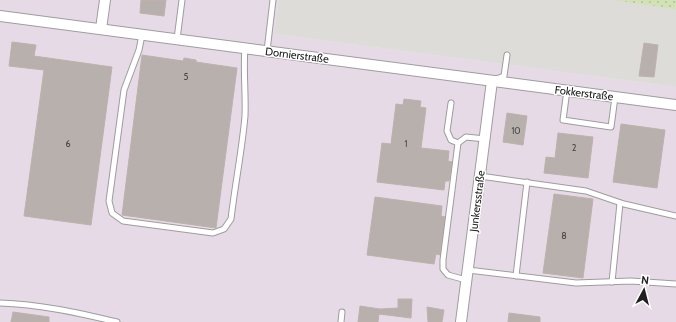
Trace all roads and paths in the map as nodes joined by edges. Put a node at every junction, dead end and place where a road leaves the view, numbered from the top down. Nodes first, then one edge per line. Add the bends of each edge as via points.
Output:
1 (105, 0) edge
2 (182, 0) edge
3 (273, 0) edge
4 (0, 16) edge
5 (101, 29) junction
6 (142, 35) junction
7 (177, 39) junction
8 (245, 48) junction
9 (267, 51) junction
10 (507, 55) dead end
11 (492, 80) junction
12 (567, 90) junction
13 (615, 97) junction
14 (451, 104) dead end
15 (676, 105) edge
16 (485, 139) junction
17 (458, 143) junction
18 (480, 176) junction
19 (527, 182) junction
20 (620, 203) junction
21 (676, 216) edge
22 (467, 275) junction
23 (516, 276) junction
24 (612, 282) junction
25 (676, 284) edge
26 (0, 303) edge
27 (342, 312) dead end
28 (117, 322) edge
29 (341, 322) edge
30 (461, 322) edge

1 - 5 street
2 - 7 lane
3 - 9 lane
4 - 5 street, Dornierstraße
5 - 6 street, Dornierstraße
6 - 7 street, Dornierstraße
6 - 8 lane via 124,90 109,201 112,213 123,220 213,233 224,229 231,219 245,116
7 - 8 street, Dornierstraße
8 - 9 street, Dornierstraße
9 - 11 street, Dornierstraße
10 - 11 lane via 504,76
11 - 12 street, Fokkerstraße
11 - 16 street, Junkersstraße
12 - 13 street, Fokkerstraße
12 - 13 lane via 563,120 611,127
13 - 15 street, Fokkerstraße
14 - 17 lane via 447,131 451,140
16 - 17 lane via 466,137
16 - 18 street, Junkersstraße
17 - 22 lane via 442,265 448,276
18 - 19 lane
18 - 22 street, Junkersstraße
19 - 20 lane via 586,191
19 - 23 lane
20 - 21 lane
20 - 24 lane
22 - 23 lane
22 - 30 street, Junkersstraße
23 - 24 lane via 576,283
24 - 25 lane
26 - 28 lane via 34,306
27 - 29 lane

